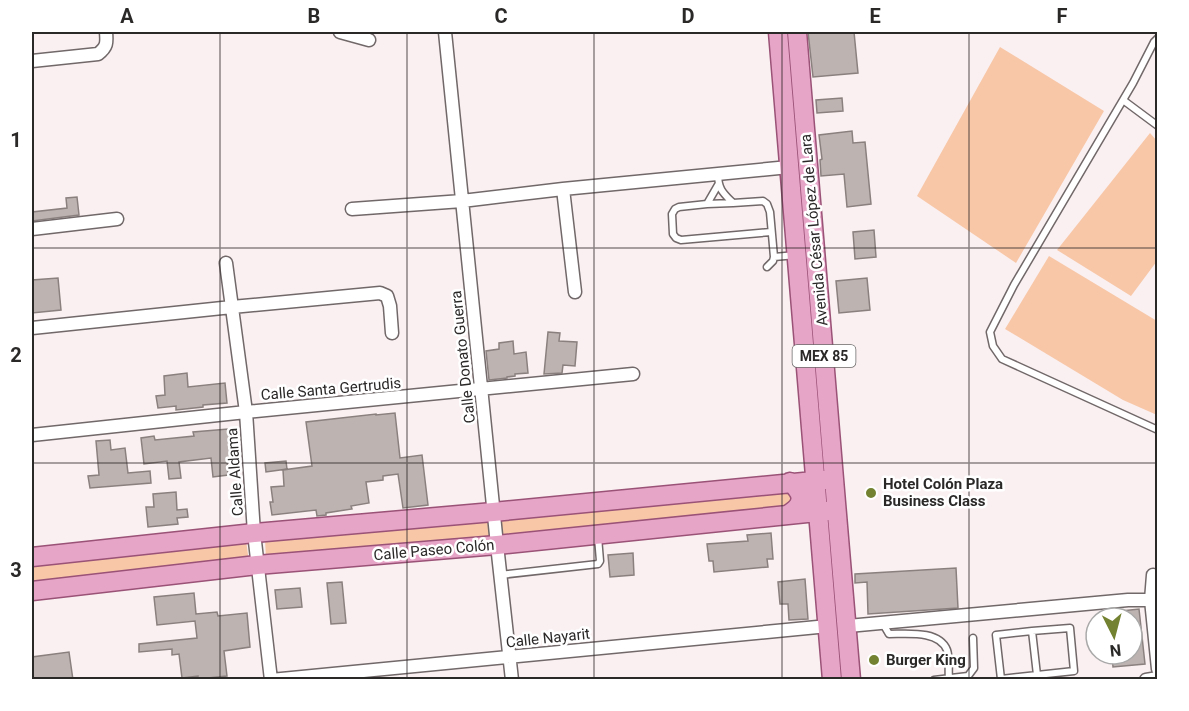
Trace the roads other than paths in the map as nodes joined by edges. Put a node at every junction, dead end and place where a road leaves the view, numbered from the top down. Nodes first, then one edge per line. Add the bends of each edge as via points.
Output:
1 (106, 32) edge
2 (340, 32) edge
3 (445, 32) edge
4 (778, 32) edge
5 (797, 32) edge
6 (1158, 38) edge
7 (369, 40) dead end
8 (32, 61) edge
9 (1123, 100) junction
10 (1158, 126) edge
11 (789, 167) junction
12 (718, 179) junction
13 (563, 189) junction
14 (462, 201) junction
15 (734, 203) junction
16 (707, 204) junction
17 (352, 209) dead end
18 (117, 219) dead end
19 (32, 229) edge
20 (771, 232) junction
21 (796, 255) junction
22 (774, 257) junction
23 (226, 263) dead end
24 (767, 267) dead end
25 (575, 292) dead end
26 (232, 307) junction
27 (32, 328) edge
28 (392, 333) dead end
29 (633, 374) dead end
30 (481, 390) junction
31 (246, 412) junction
32 (1158, 430) edge
33 (32, 435) edge
34 (834, 479) junction
35 (815, 480) junction
36 (790, 482) junction
37 (836, 510) junction
38 (493, 512) junction
39 (818, 512) junction
40 (787, 515) junction
41 (254, 533) junction
42 (598, 534) junction
43 (496, 545) junction
44 (32, 557) edge
45 (257, 566) junction
46 (500, 575) junction
47 (1153, 575) dead end
48 (32, 591) edge
49 (1151, 600) junction
50 (882, 622) junction
51 (828, 626) junction
52 (848, 626) junction
53 (1032, 631) junction
54 (973, 638) dead end
55 (509, 657) junction
56 (1158, 669) edge
57 (1037, 677) edge
58 (1158, 678) edge
59 (948, 679) edge
60 (271, 680) edge
61 (512, 680) edge
62 (832, 680) edge
63 (851, 680) edge
64 (934, 680) edge
65 (1146, 680) edge

1 - 8 street via 107,41 98,54
2 - 7 street
3 - 14 street, Calle Donato Guerra
4 - 11 main road, Avenida César López de Lara / MEX 85
5 - 34 main road, Avenida César López de Lara / MEX 85
6 - 9 lane
9 - 10 lane
9 - 32 lane via 990,332 1002,359
11 - 12 street
11 - 21 main road, Avenida César López de Lara / MEX 85
12 - 13 street
12 - 15 lane via 724,194
12 - 16 lane
13 - 14 street
13 - 25 street
14 - 17 street
14 - 30 street, Calle Donato Guerra
15 - 16 lane
15 - 20 lane via 767,204
16 - 20 lane via 675,209 672,214 676,238
18 - 19 street
20 - 22 lane
21 - 22 lane
21 - 35 main road, Avenida César López de Lara / MEX 85
22 - 24 lane
23 - 26 street, Calle Aldama
26 - 27 street
26 - 28 street via 380,293 387,296 390,306
26 - 31 street, Calle Aldama
29 - 30 street, Calle Santa Gertrudis
30 - 31 street, Calle Santa Gertrudis
30 - 38 street, Calle Donato Guerra
31 - 33 street, Calle Santa Gertrudis
31 - 41 street, Calle Aldama
34 - 35 main road
34 - 37 main road, Avenida César López de Lara / MEX 85
35 - 36 main road
35 - 39 main road, Avenida César López de Lara / MEX 85
36 - 38 main road
36 - 40 main road via 801,501
37 - 39 main road, Calle Paseo Colón
37 - 52 main road, Avenida César López de Lara / MEX 85
38 - 41 main road
38 - 43 street, Calle Donato Guerra
39 - 40 main road, Calle Paseo Colón
39 - 51 main road, Avenida César López de Lara / MEX 85
40 - 42 main road, Calle Paseo Colón
41 - 44 main road
41 - 45 street, Calle Aldama
42 - 43 main road, Calle Paseo Colón
42 - 46 lane via 598,564
43 - 45 main road, Calle Paseo Colón
43 - 46 street, Calle Donato Guerra
45 - 48 main road, Calle Paseo Colón
45 - 60 street, Calle Aldama
46 - 55 street, Calle Donato Guerra
47 - 49 street
49 - 50 street
49 - 56 street
50 - 52 street
50 - 59 lane via 889,634 922,634 940,640 947,651
51 - 55 street, Calle Nayarit
51 - 62 main road, Avenida César López de Lara / MEX 85
52 - 63 main road, Avenida César López de Lara / MEX 85
53 - 57 lane
53 - 57 lane via 996,635 1001,679
53 - 57 lane via 1070,628 1074,671
54 - 59 lane via 974,668 968,676
55 - 60 street, Calle Nayarit
55 - 61 street, Calle Donato Guerra
58 - 65 street
59 - 64 lane

